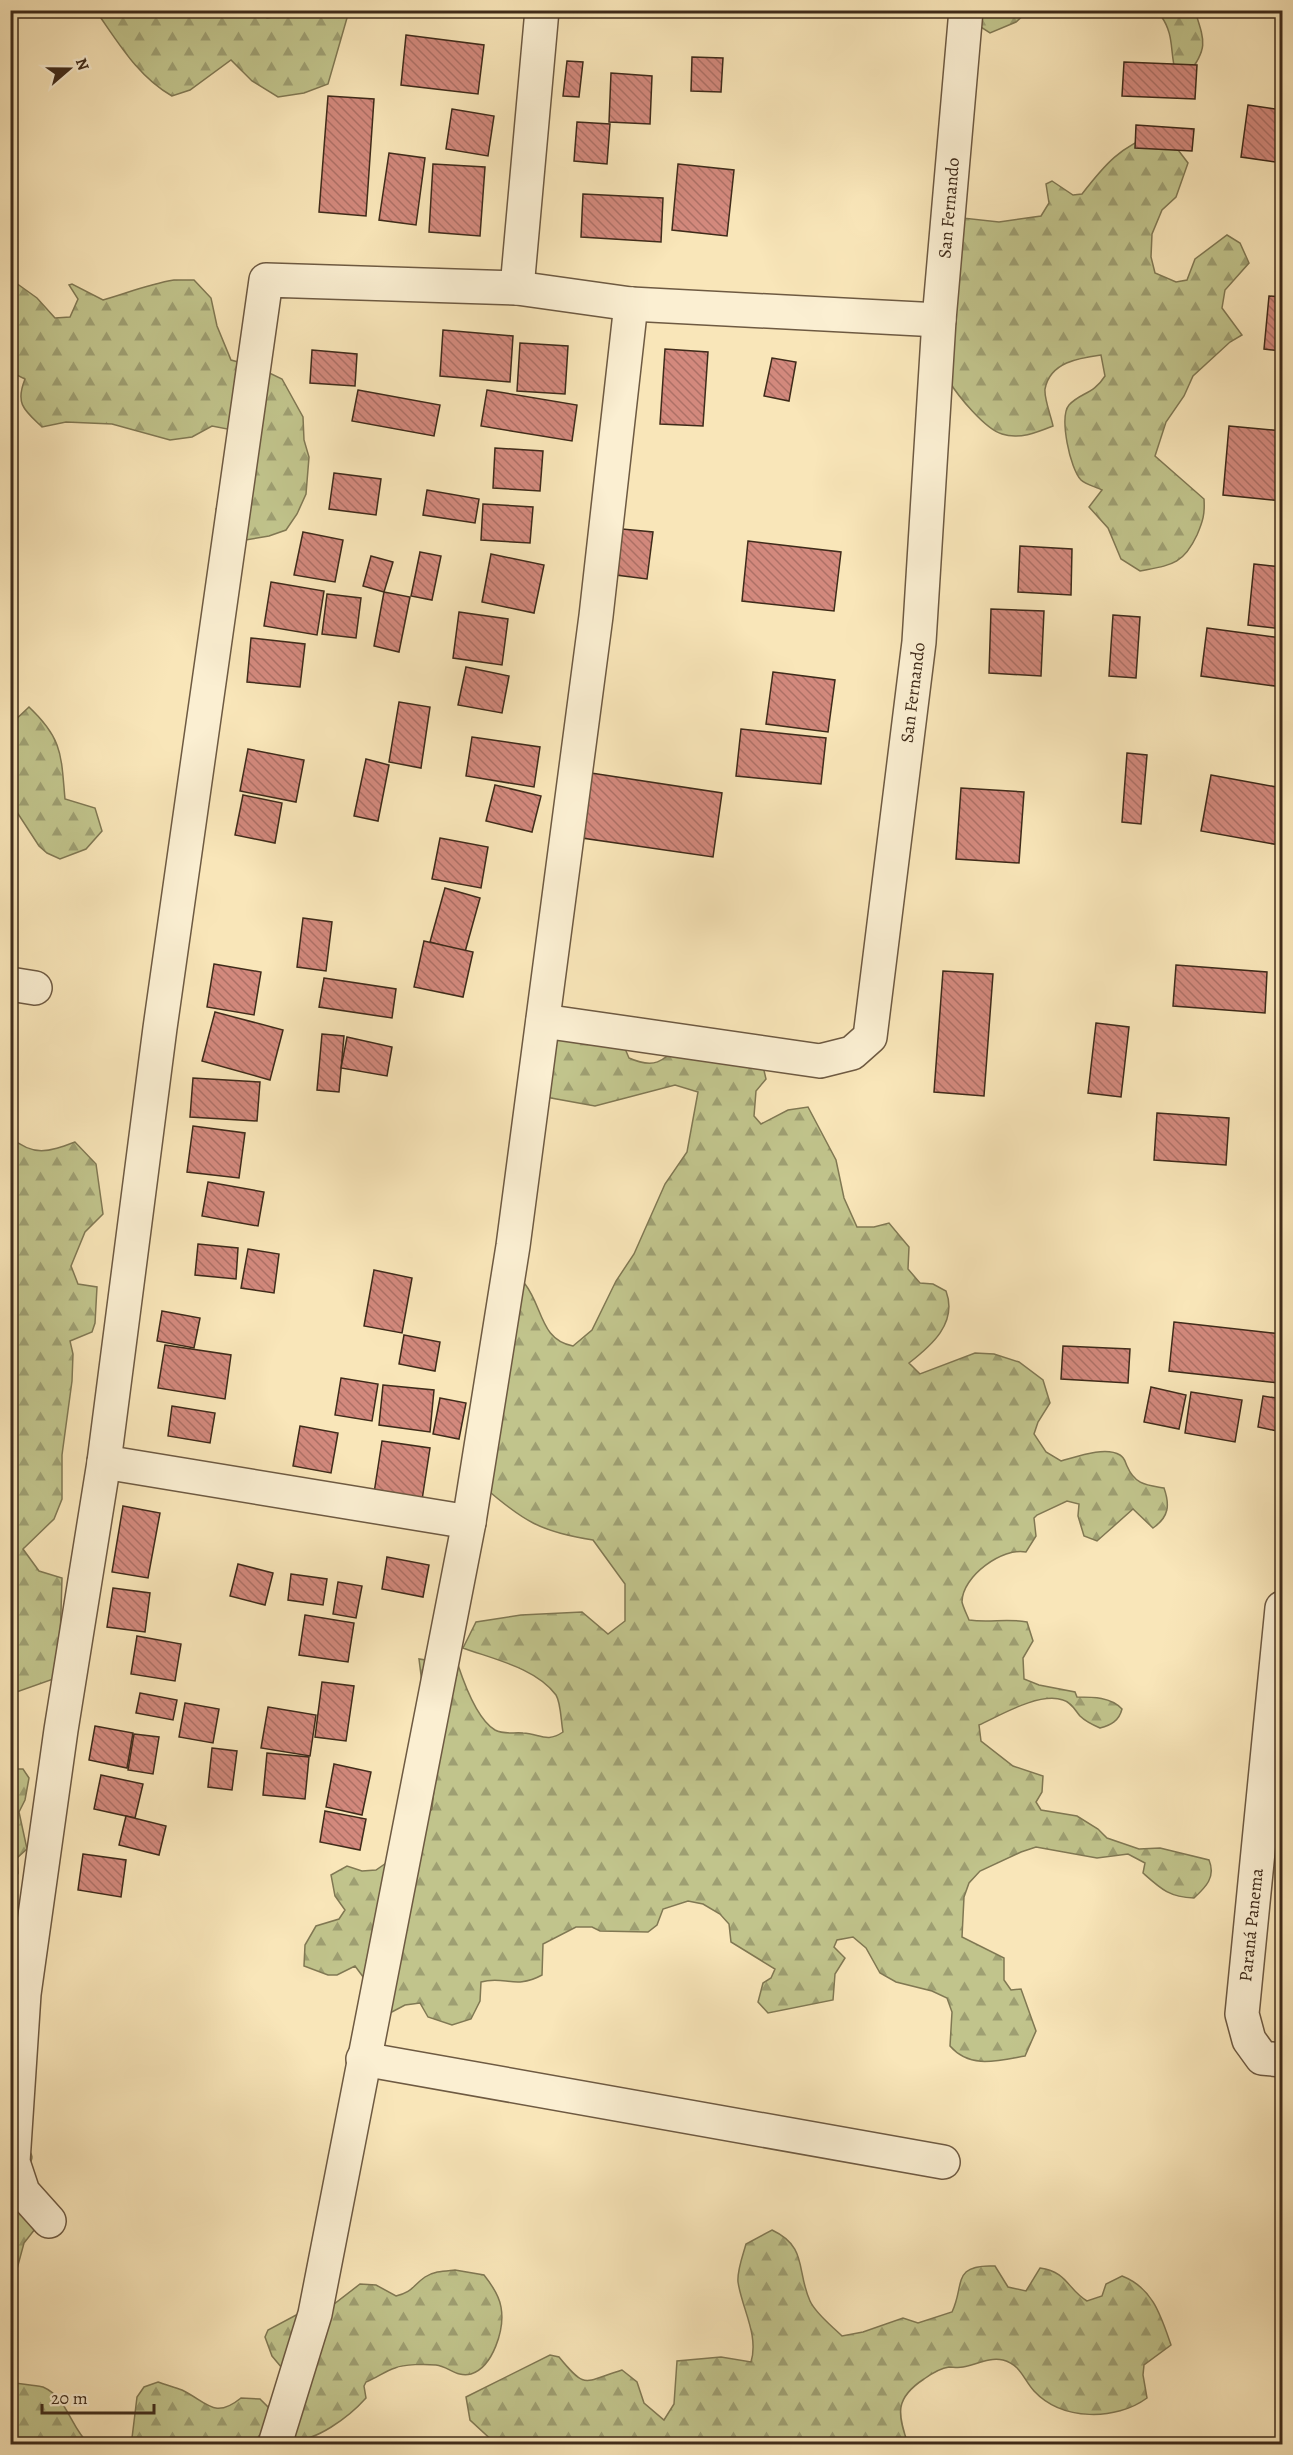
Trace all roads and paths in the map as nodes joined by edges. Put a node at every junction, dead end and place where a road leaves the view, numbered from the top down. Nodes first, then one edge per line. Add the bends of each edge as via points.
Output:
1 (542, 10) edge
2 (966, 10) edge
3 (517, 288) junction
4 (631, 304) junction
5 (939, 320) junction
6 (543, 1021) junction
7 (104, 1462) junction
8 (469, 1522) junction
9 (1282, 1608) edge
10 (363, 2059) junction
11 (1272, 2059) edge
12 (943, 2162) dead end
13 (49, 2221) dead end
14 (275, 2445) edge

1 - 3 street
2 - 5 street, San Fernando
3 - 4 street
3 - 7 street via 266,280 160,1028
4 - 5 street
4 - 6 street via 596,616
5 - 6 street, San Fernando via 919,642 870,1037 852,1053 820,1061
6 - 8 street via 513,1246
7 - 8 street
7 - 13 street via 56,1764 24,1994 18,2068 13,2162 23,2192
8 - 10 street
9 - 11 street, Paraná Panema via 1242,2013 1249,2040
10 - 12 street
10 - 14 street via 315,2314

